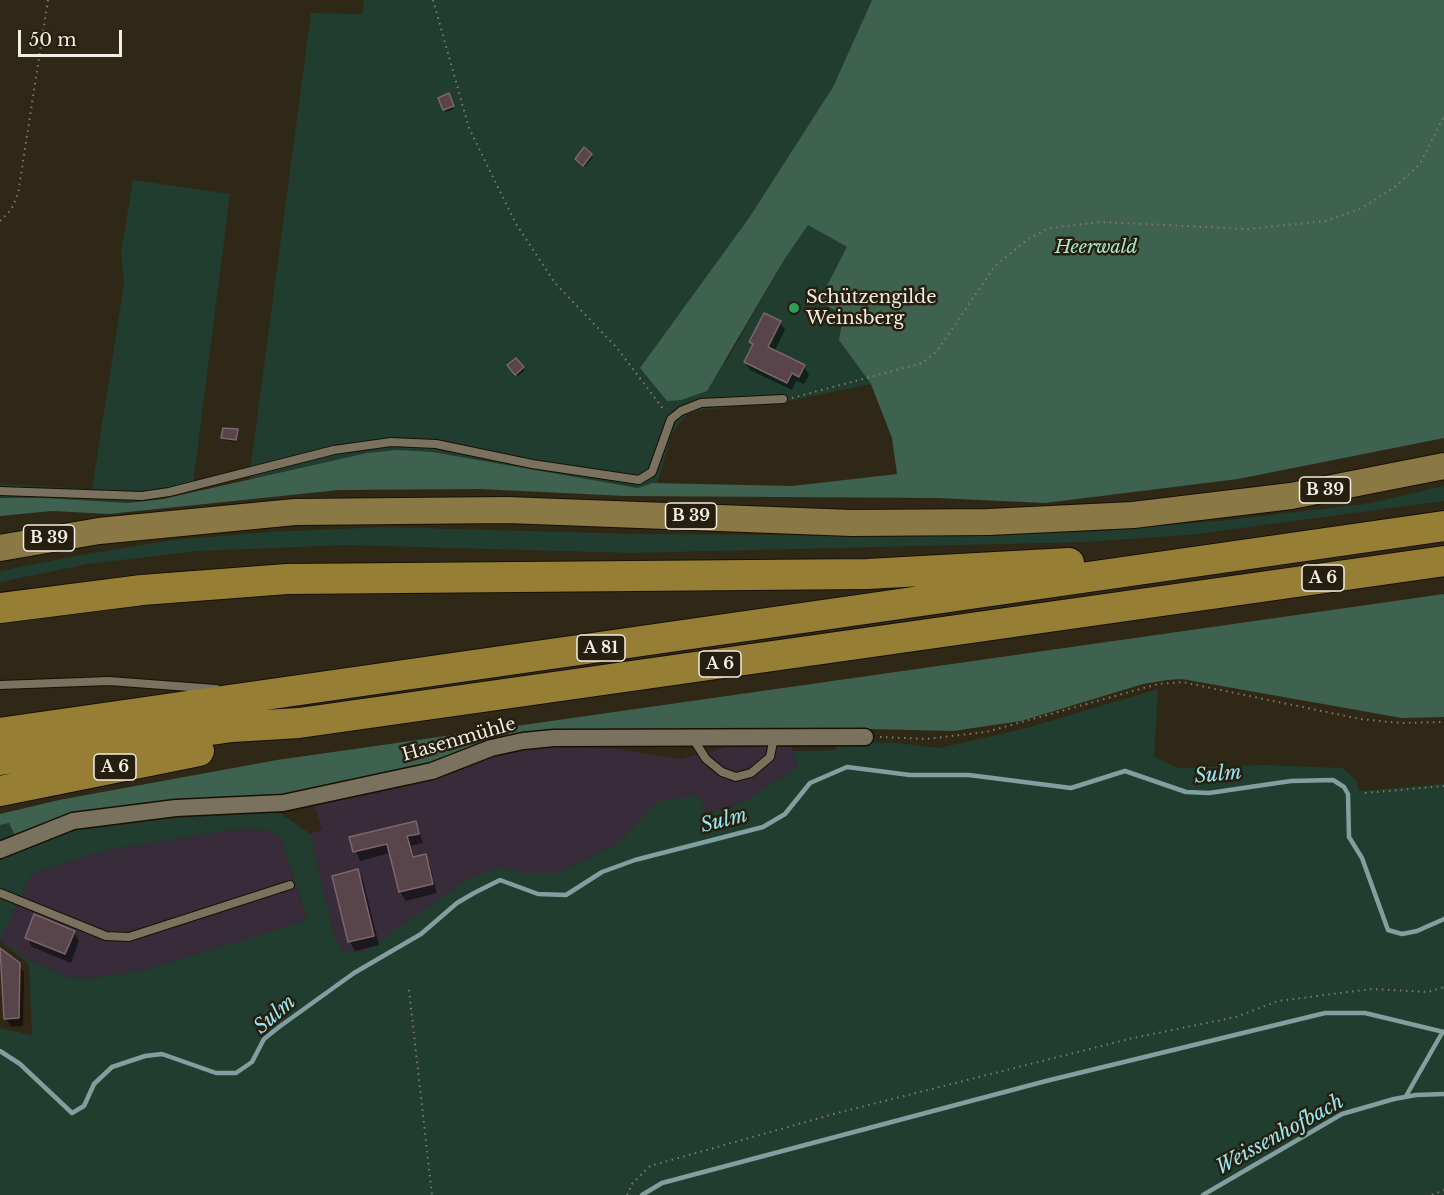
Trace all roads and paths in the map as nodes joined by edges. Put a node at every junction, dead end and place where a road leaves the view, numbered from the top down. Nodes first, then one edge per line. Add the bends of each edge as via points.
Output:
1 (48, 0) edge
2 (434, 0) edge
3 (1444, 116) edge
4 (0, 221) edge
5 (783, 399) joint
6 (672, 419) junction
7 (1444, 466) edge
8 (0, 491) edge
9 (1444, 526) edge
10 (0, 548) edge
11 (1201, 561) junction
12 (1444, 561) edge
13 (0, 608) edge
14 (0, 685) edge
15 (277, 694) junction
16 (1444, 722) edge
17 (299, 723) junction
18 (0, 733) edge
19 (692, 737) junction
20 (774, 737) junction
21 (866, 737) joint
22 (0, 760) edge
23 (1444, 786) edge
24 (0, 791) edge
25 (1365, 793) dead end
26 (0, 850) edge
27 (290, 885) dead end
28 (0, 893) edge
29 (1444, 987) edge
30 (410, 990) dead end
31 (1444, 1190) edge
32 (432, 1195) edge
33 (627, 1195) edge
34 (1432, 1195) edge

1 - 4 path via 18,194 11,210
2 - 6 path via 469,128 516,224 555,284 617,348
3 - 5 path via 1420,164 1396,186 1362,208 1326,221 1248,229 1101,222 1049,228 1008,253 937,351 922,363
5 - 6 lane via 701,403
6 - 8 lane via 652,472 639,480 436,444 392,442 334,450 142,496
7 - 10 main road, B 39 via 1291,496 1133,515 852,523 542,511 295,512 176,522
9 - 11 highway, A 6
11 - 13 highway, A 6 via 809,575 287,579 142,590
11 - 15 highway, A 81
12 - 17 highway, A 6
14 - 15 lane via 109,681
15 - 18 highway, A 81
16 - 21 path via 1360,719 1182,682 1158,684 986,732 926,739
17 - 22 highway via 232,727
17 - 24 highway, A 6 via 231,746
19 - 20 street, Hasenmühle
19 - 20 lane via 706,759 736,777 751,773 770,757
19 - 26 street, Hasenmühle via 523,741 491,748 432,771 283,802 176,808 73,821
20 - 21 street, Hasenmühle
23 - 25 path
27 - 28 lane via 129,937 106,936
29 - 33 path via 1428,992 1372,989 1278,1001 1236,1017 1133,1038 841,1112 650,1166
30 - 32 path
31 - 34 path

